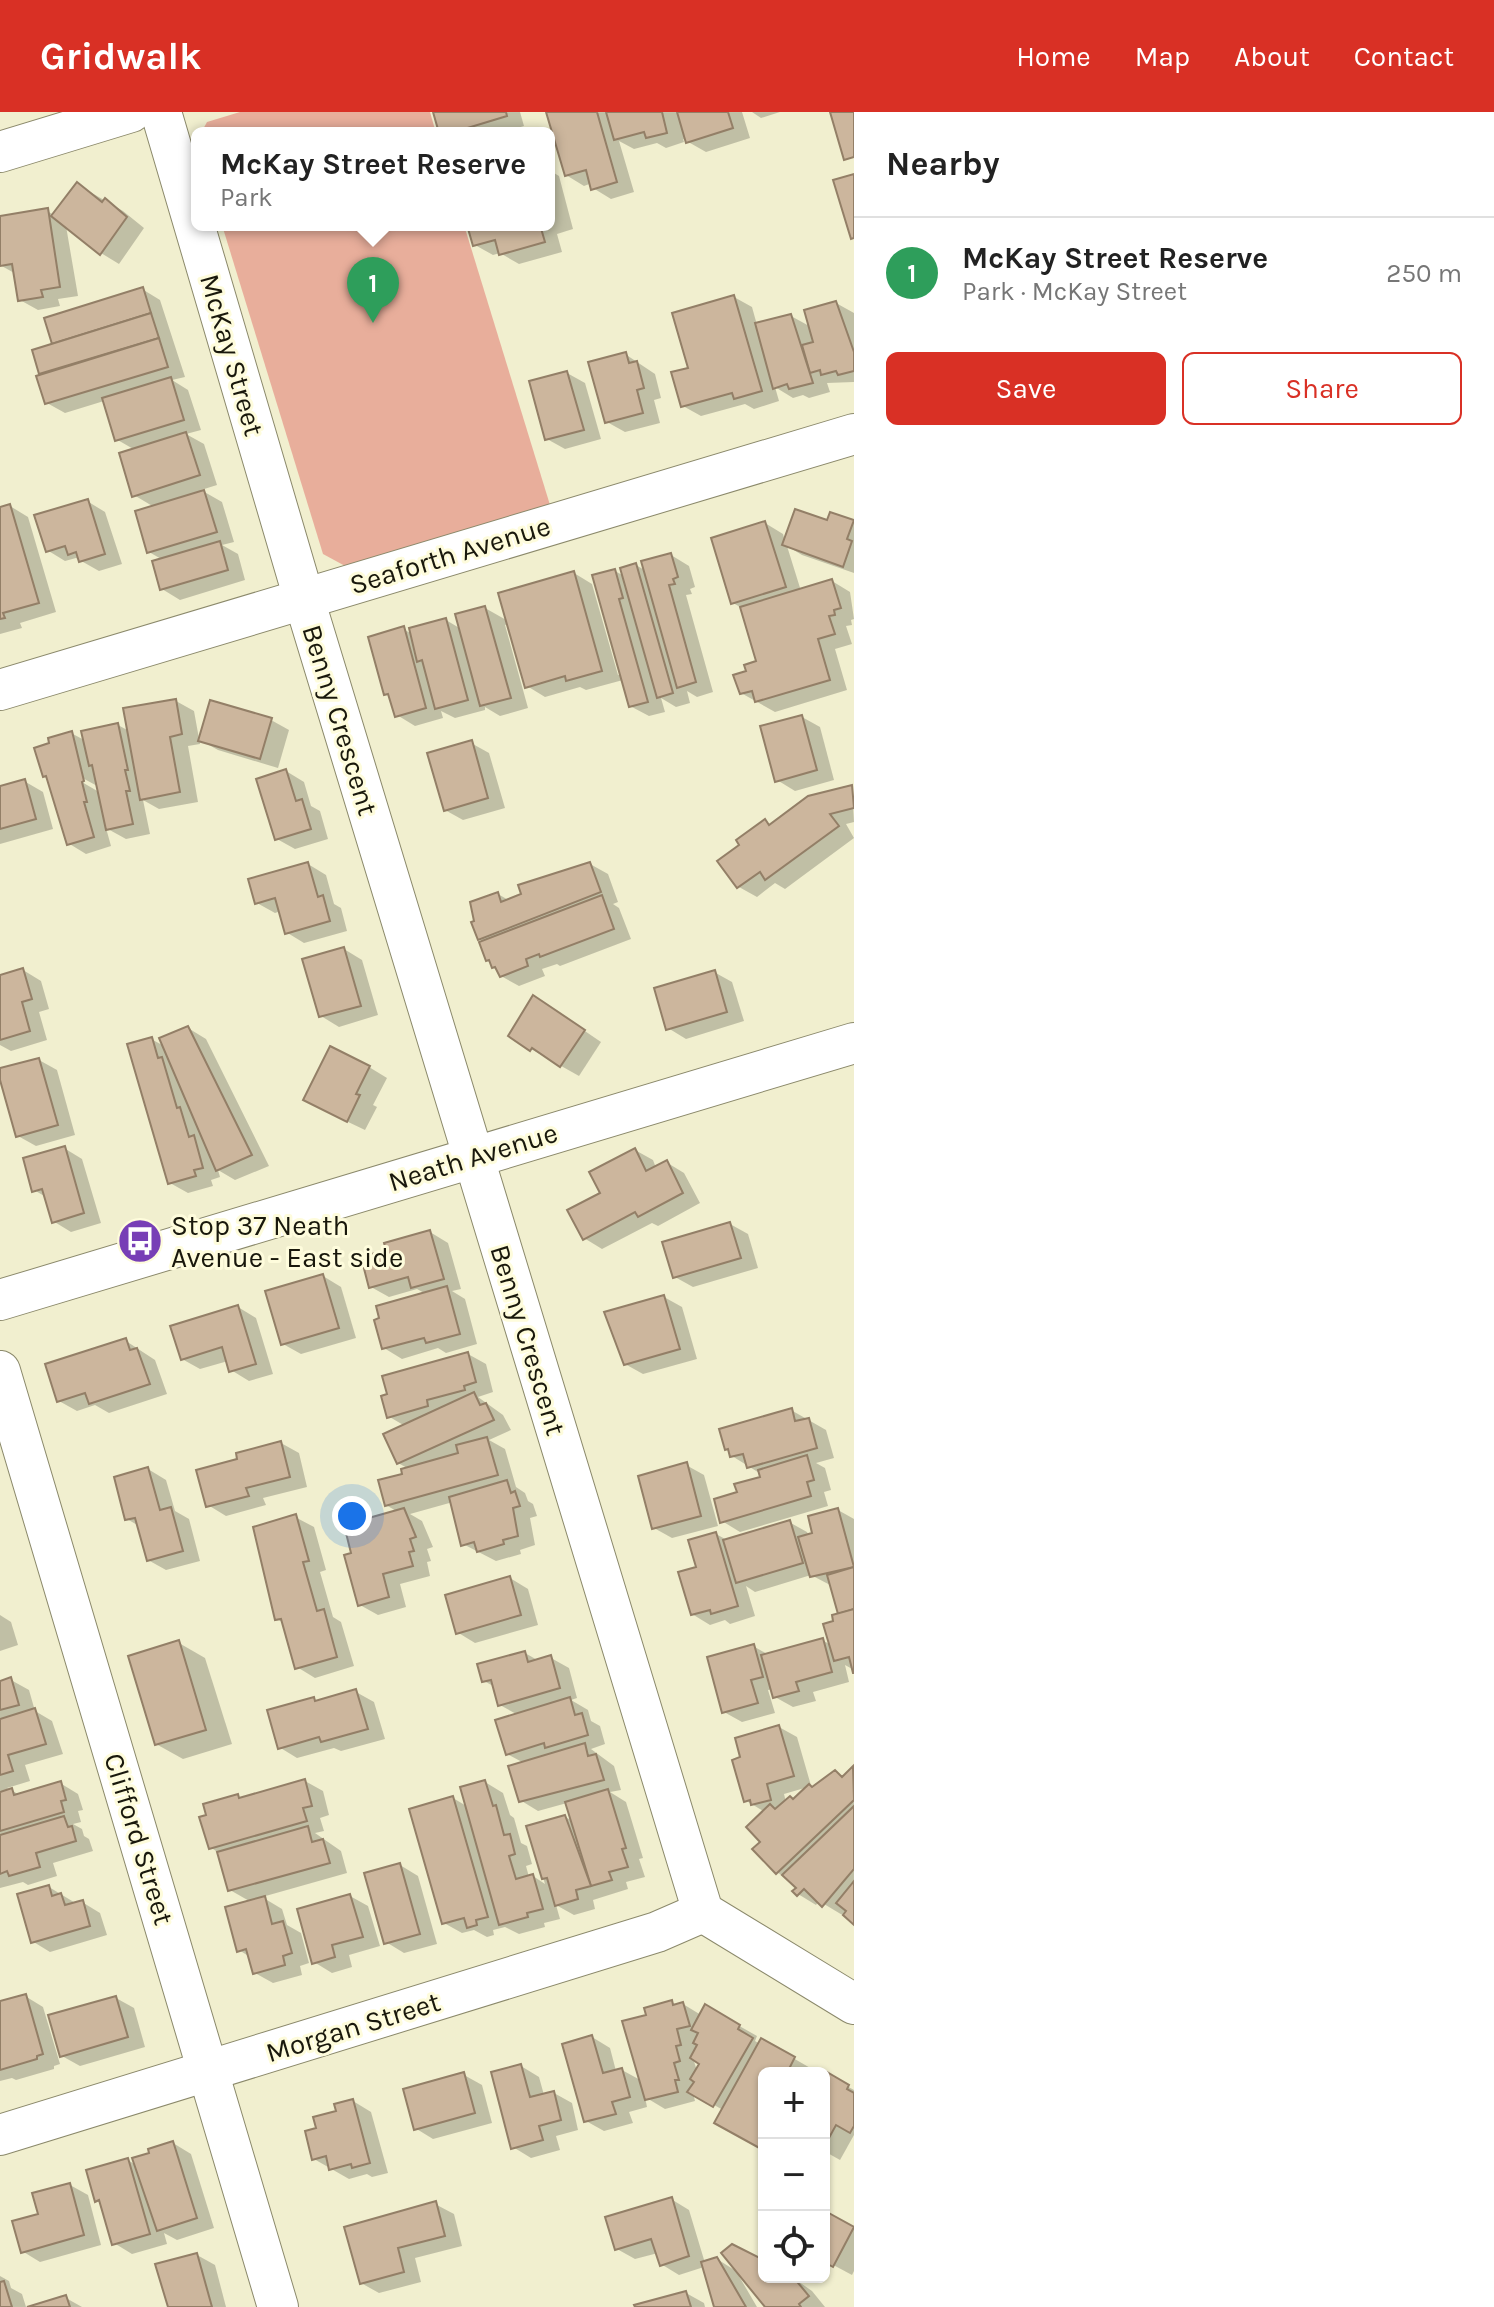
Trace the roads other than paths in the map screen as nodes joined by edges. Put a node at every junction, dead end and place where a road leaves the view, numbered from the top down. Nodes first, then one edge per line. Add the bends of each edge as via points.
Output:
1 (131, 112) edge
2 (161, 112) edge
3 (0, 152) edge
4 (191, 214) edge
5 (196, 231) edge
6 (854, 434) edge
7 (304, 599) junction
8 (0, 690) edge
9 (854, 1043) edge
10 (472, 1157) junction
11 (0, 1300) edge
12 (0, 1371) edge
13 (703, 1912) junction
14 (854, 2004) edge
15 (208, 2072) junction
16 (0, 2135) edge
17 (278, 2307) edge

1 - 3 street
2 - 4 street, McKay Street
5 - 7 street, McKay Street
6 - 7 street, Seaforth Avenue
7 - 8 street, Seaforth Avenue
7 - 10 street, Benny Crescent
9 - 10 street, Neath Avenue
10 - 11 street, Neath Avenue
10 - 13 street, Benny Crescent
12 - 15 street, Clifford Street
13 - 14 street
13 - 15 street, Morgan Street via 657,1932
15 - 16 street, Morgan Street
15 - 17 street, Clifford Street

